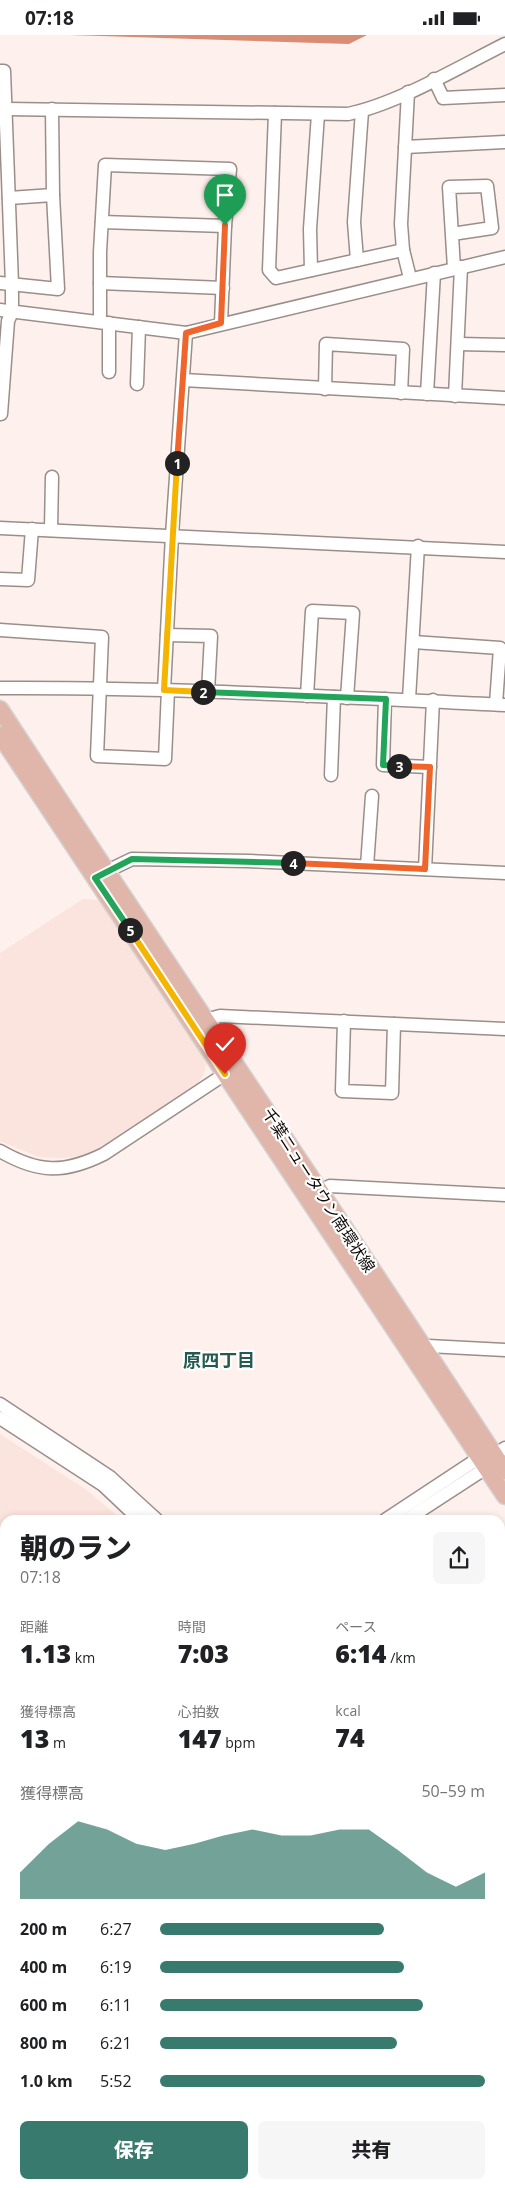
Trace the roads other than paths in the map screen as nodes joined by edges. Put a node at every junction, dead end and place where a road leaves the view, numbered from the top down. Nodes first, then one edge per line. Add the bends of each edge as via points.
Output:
1 (505, 44) edge
2 (0, 71) edge
3 (434, 79) junction
4 (408, 92) junction
5 (505, 95) edge
6 (7, 109) junction
7 (52, 109) junction
8 (362, 111) junction
9 (275, 113) junction
10 (318, 114) junction
11 (505, 142) edge
12 (405, 147) junction
13 (53, 195) junction
14 (8, 198) junction
15 (102, 222) junction
16 (225, 225) junction
17 (452, 234) junction
18 (403, 250) junction
19 (505, 257) edge
20 (357, 260) junction
21 (458, 267) junction
22 (311, 270) junction
23 (434, 273) junction
24 (410, 278) junction
25 (6, 283) edge
26 (100, 283) junction
27 (223, 288) junction
28 (6, 311) edge
29 (105, 322) junction
30 (221, 323) junction
31 (139, 327) junction
32 (186, 333) junction
33 (458, 344) junction
34 (505, 345) edge
35 (108, 372) dead end
36 (184, 381) junction
37 (137, 384) dead end
38 (325, 389) junction
39 (401, 393) junction
40 (427, 395) junction
41 (456, 396) junction
42 (505, 398) edge
43 (1, 414) dead end
44 (52, 477) dead end
45 (0, 528) edge
46 (32, 529) junction
47 (51, 530) junction
48 (172, 535) junction
49 (418, 546) junction
50 (505, 552) edge
51 (0, 579) edge
52 (0, 630) edge
53 (167, 635) junction
54 (413, 642) junction
55 (0, 688) edge
56 (100, 688) junction
57 (166, 690) junction
58 (208, 692) junction
59 (307, 696) junction
60 (334, 697) junction
61 (348, 698) junction
62 (386, 699) junction
63 (409, 699) junction
64 (433, 700) junction
65 (500, 705) edge
66 (0, 709) edge
67 (0, 735) edge
68 (430, 767) junction
69 (331, 775) dead end
70 (372, 796) dead end
71 (367, 866) junction
72 (425, 869) junction
73 (505, 873) edge
74 (101, 875) junction
75 (205, 1020) junction
76 (344, 1021) junction
77 (394, 1024) junction
78 (505, 1029) edge
79 (231, 1070) junction
80 (0, 1151) edge
81 (320, 1192) junction
82 (505, 1195) edge
83 (423, 1349) junction
84 (505, 1351) edge
85 (0, 1405) edge
86 (0, 1418) edge
87 (491, 1457) edge
88 (505, 1471) edge
89 (505, 1496) edge
90 (135, 1515) edge
91 (152, 1515) edge
92 (393, 1515) edge
93 (413, 1515) edge

1 - 3 street
2 - 6 street via 4,71
3 - 4 street
3 - 5 street via 443,98
4 - 8 street
4 - 12 street
6 - 7 street
6 - 14 street
7 - 9 street
7 - 13 street
8 - 10 street
8 - 20 street via 354,222
9 - 10 street
9 - 22 street via 269,270 276,278
10 - 22 street via 310,229
11 - 12 street
12 - 18 street via 401,224
13 - 14 street
13 - 25 street via 58,289
14 - 25 street
15 - 16 street
15 - 16 street via 105,165 230,169
15 - 26 street
16 - 27 street
17 - 17 street via 449,187 487,186 492,228
17 - 21 street
18 - 20 street
18 - 24 street
19 - 21 street
20 - 22 street
21 - 23 street
21 - 33 street
23 - 24 street
23 - 40 street
24 - 30 street
25 - 28 street
26 - 27 street
26 - 29 street
27 - 30 street
28 - 29 street
28 - 43 street
29 - 31 street
29 - 35 street
30 - 32 street
31 - 32 street
31 - 37 street
32 - 36 street
33 - 34 street
33 - 41 street
36 - 38 street
36 - 48 street
38 - 39 street
38 - 39 street via 326,344 402,349
39 - 40 street
40 - 41 street
41 - 42 street
44 - 47 street
45 - 46 street
46 - 47 street
46 - 51 street via 28,580
47 - 48 street
48 - 49 street
48 - 53 street
49 - 50 street
49 - 54 street
52 - 56 street via 102,637
53 - 57 street
53 - 58 street via 212,636
54 - 63 street
54 - 65 street via 500,648
55 - 56 street
56 - 57 street
56 - 57 street via 97,756 165,759
57 - 58 street
58 - 59 street
59 - 60 street
59 - 61 street via 312,611 353,613
60 - 61 street
60 - 69 street
61 - 62 street
62 - 63 street
62 - 68 street via 383,765
63 - 64 street
64 - 65 street
64 - 68 street
66 - 74 main road, 千葉ニュータウン南環状線
67 - 74 main road, 千葉ニュータウン南環状線
68 - 72 street
70 - 71 street
71 - 72 street
71 - 74 street via 132,859
72 - 73 street
74 - 75 main road, 千葉ニュータウン南環状線
74 - 79 main road, 千葉ニュータウン南環状線
75 - 76 street via 220,1015
75 - 79 main road, 千葉ニュータウン南環状線
76 - 77 street
76 - 77 street via 342,1091 392,1093
77 - 78 street
79 - 80 street via 85,1164 42,1168 20,1162
79 - 81 main road, 千葉ニュータウン南環状線
79 - 87 main road, 千葉ニュータウン南環状線
81 - 82 street via 330,1186
81 - 83 main road, 千葉ニュータウン南環状線
83 - 84 street via 428,1346
83 - 87 main road, 千葉ニュータウン南環状線
85 - 91 street via 110,1477
86 - 90 street via 103,1485
87 - 88 main road, 千葉ニュータウン南環状線
87 - 89 main road, 千葉ニュータウン南環状線
87 - 92 street
87 - 93 street

